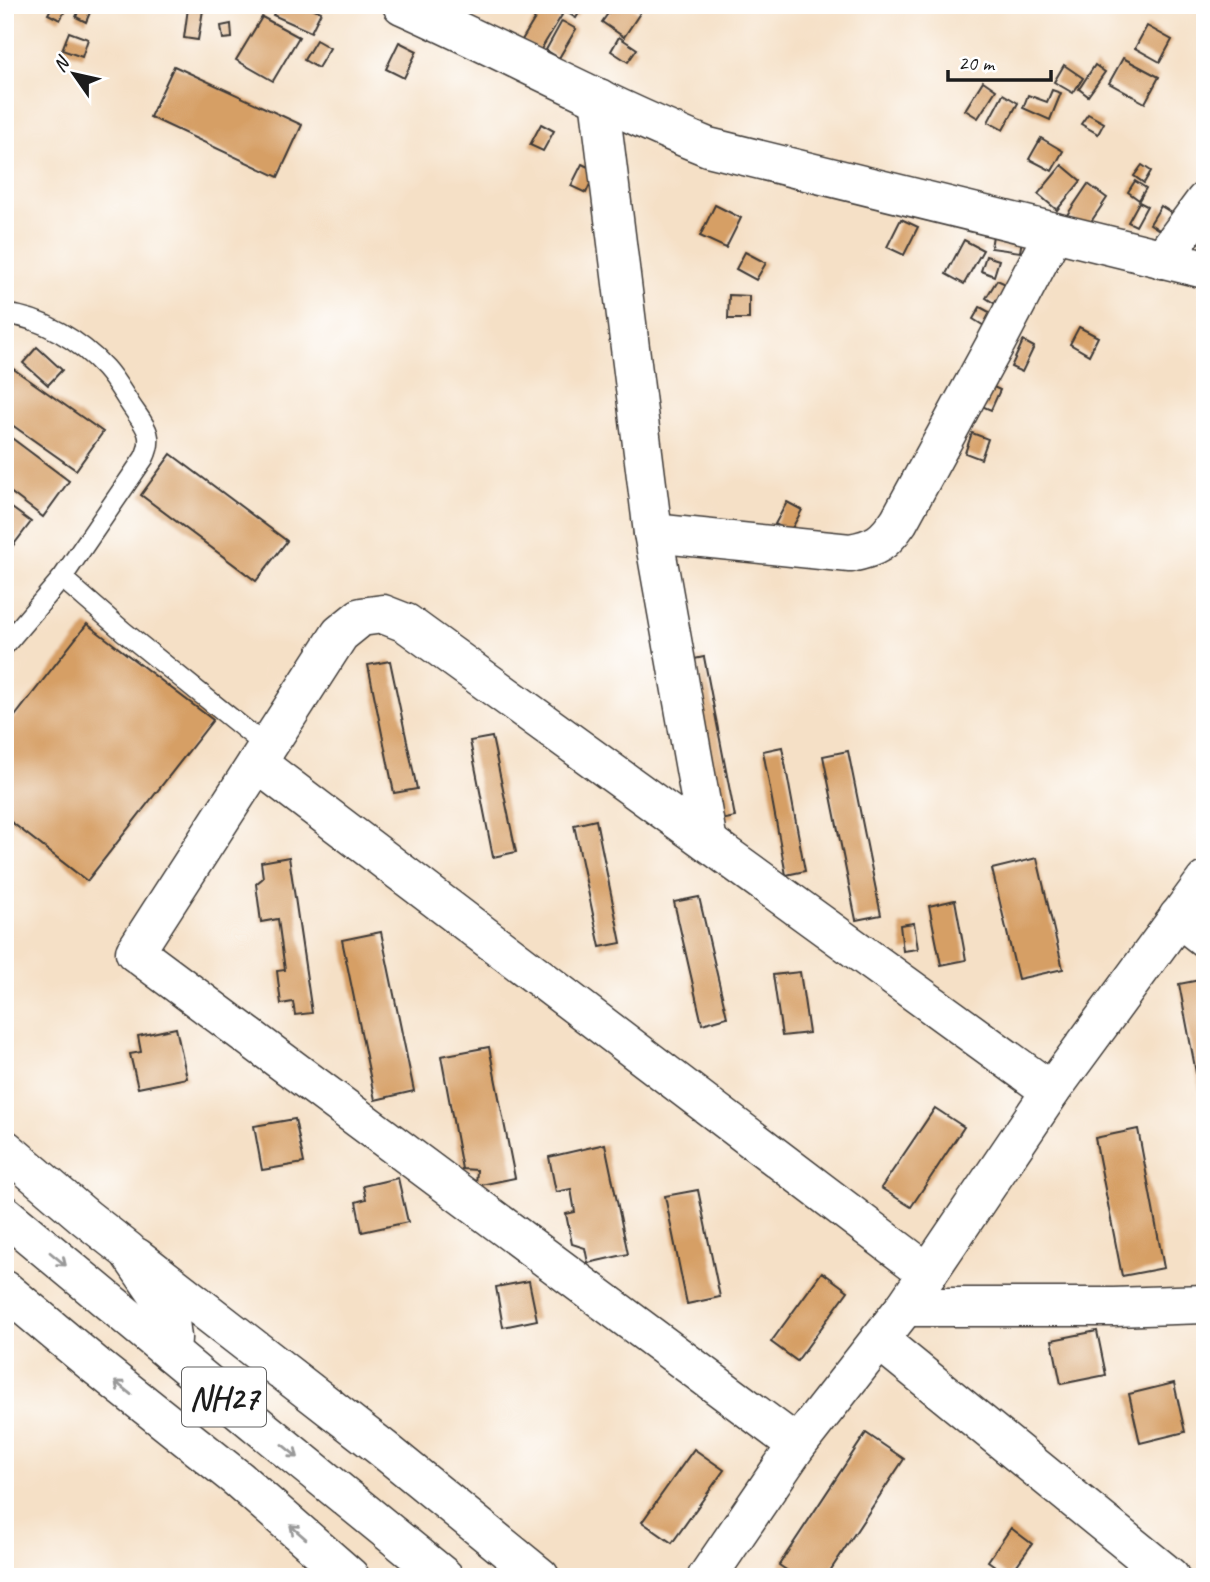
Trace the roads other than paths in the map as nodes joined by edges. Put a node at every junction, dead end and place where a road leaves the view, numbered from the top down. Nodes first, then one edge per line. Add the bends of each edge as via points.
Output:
1 (402, 5) edge
2 (599, 98) junction
3 (1205, 201) edge
4 (1054, 232) junction
5 (1162, 259) junction
6 (1205, 269) edge
7 (5, 314) edge
8 (653, 533) junction
9 (62, 578) junction
10 (5, 645) edge
11 (262, 755) junction
12 (708, 842) junction
13 (1205, 881) edge
14 (1191, 928) edge
15 (1051, 1091) junction
16 (5, 1149) edge
17 (5, 1216) edge
18 (128, 1251) junction
19 (929, 1273) junction
20 (5, 1290) edge
21 (1205, 1304) edge
22 (905, 1307) junction
23 (879, 1340) junction
24 (171, 1353) junction
25 (797, 1445) junction
26 (350, 1577) edge
27 (444, 1577) edge
28 (540, 1577) edge
29 (707, 1577) edge
30 (1170, 1577) edge

1 - 2 main road
2 - 4 main road via 708,148
2 - 8 main road
3 - 5 main road
4 - 5 main road
4 - 8 main road via 900,521 878,545 850,553
5 - 6 main road
7 - 9 lane via 46,325 93,356 115,380 150,439 144,458
8 - 12 main road
9 - 10 lane
9 - 11 lane
11 - 12 main road via 340,634 361,617 383,614 406,623
11 - 19 main road
11 - 25 main road via 135,952
12 - 15 main road
13 - 14 main road
14 - 15 main road
15 - 19 main road
16 - 18 main road
17 -> 24 main road, NH27
18 - 24 main road via 170,1321
18 - 28 main road
19 - 22 main road
26 -> 20 main road, NH27 via 238,1479
21 - 22 main road
22 - 23 main road
23 - 25 main road
23 - 30 main road
24 -> 27 main road, NH27
25 - 29 main road

